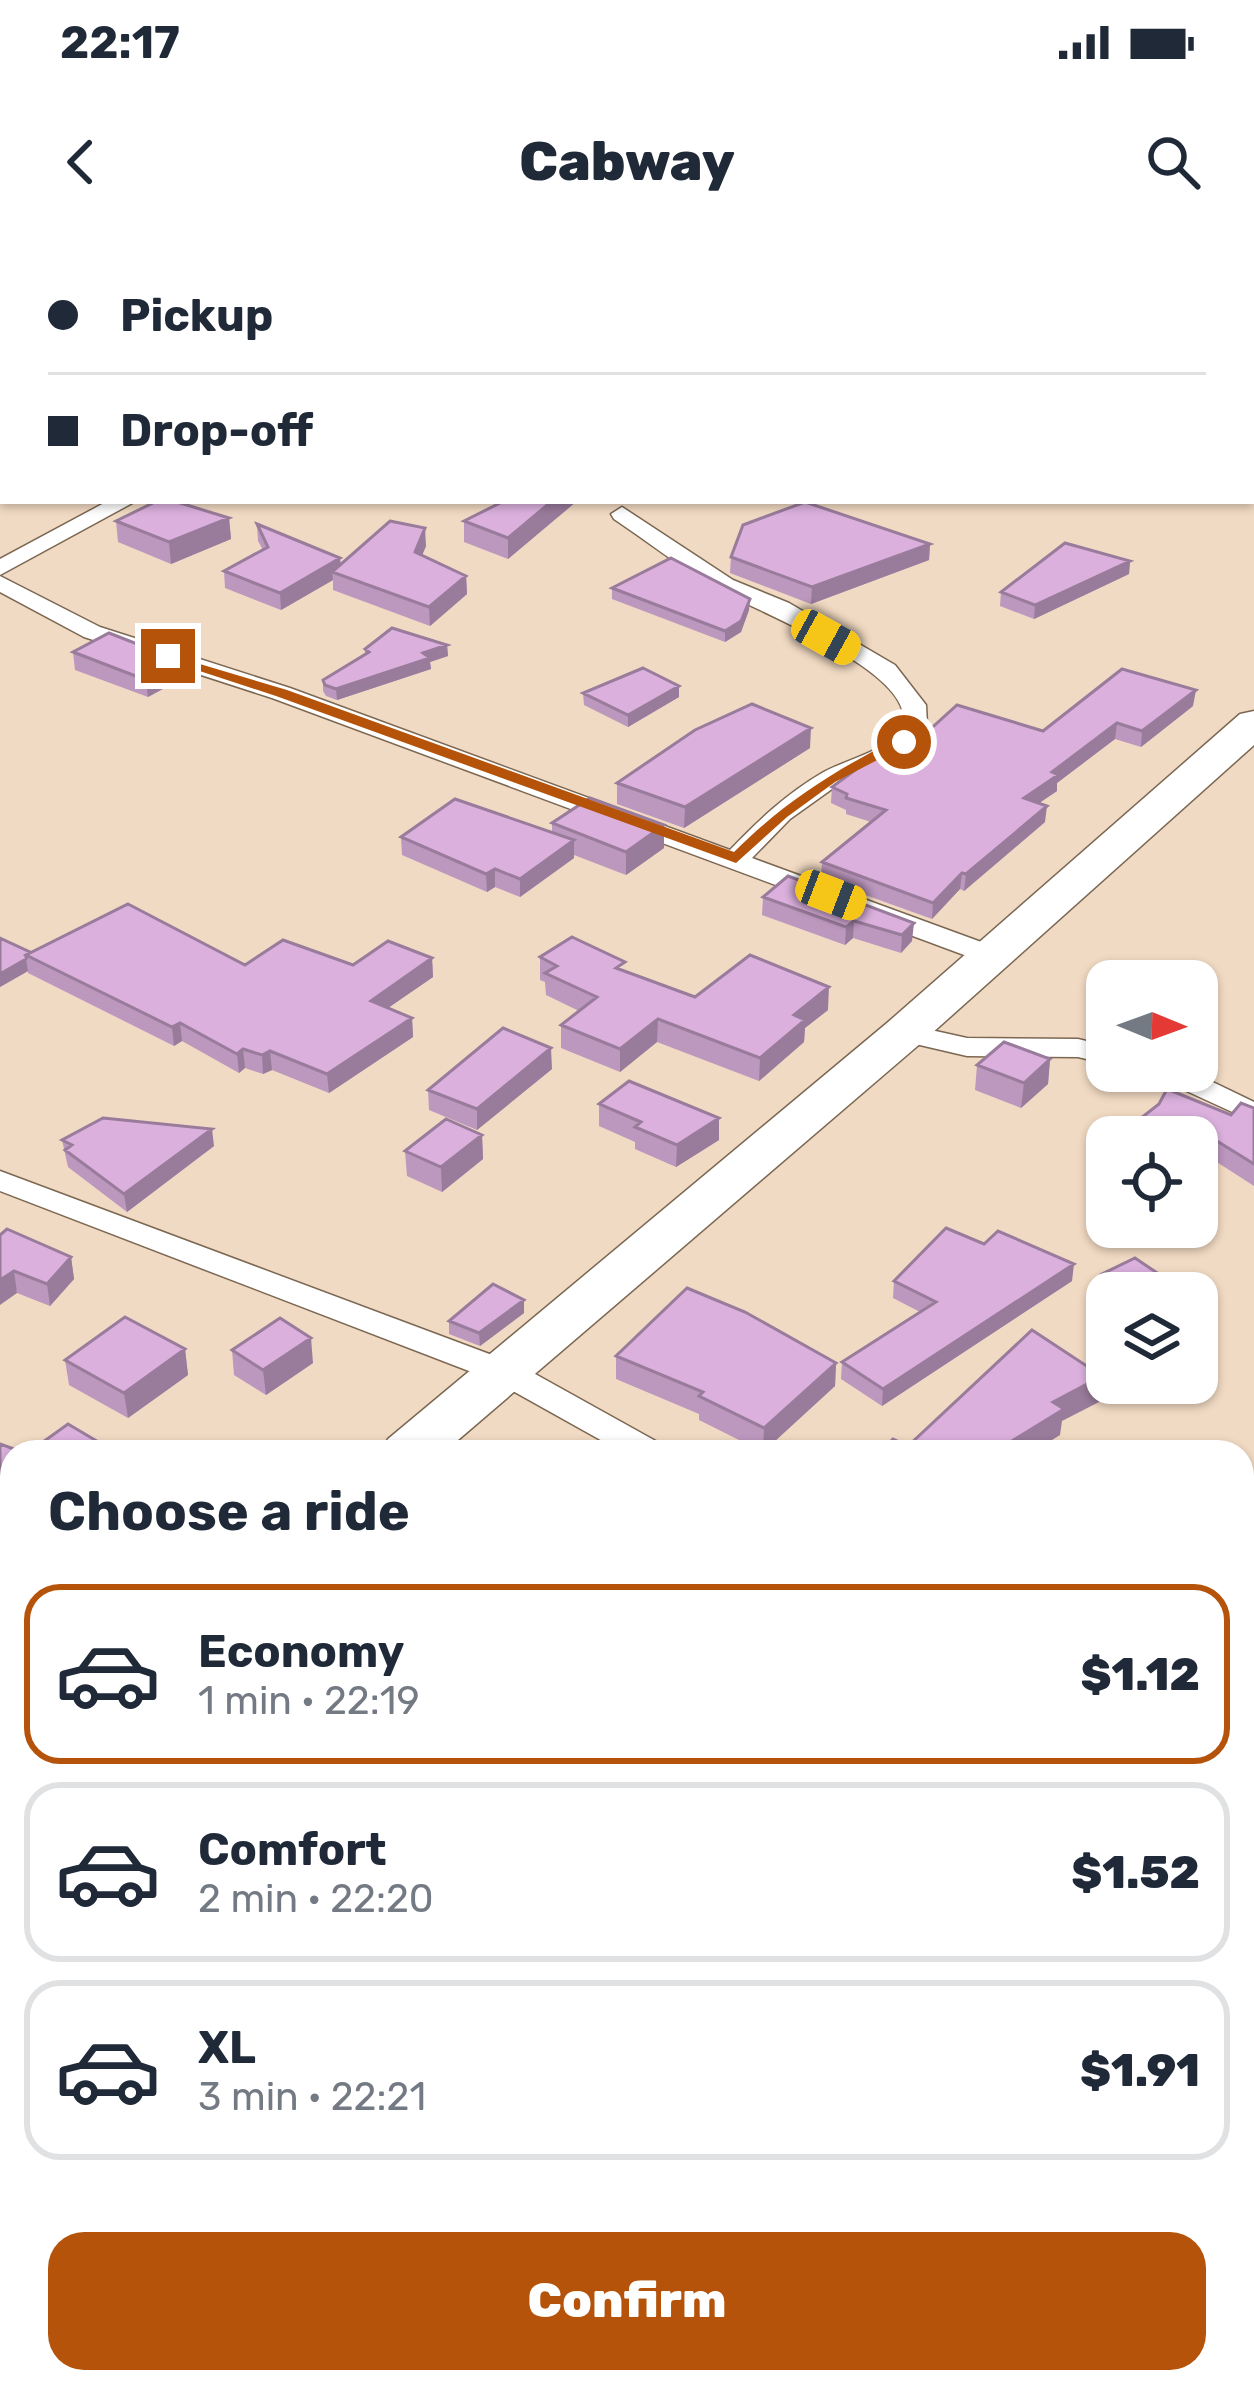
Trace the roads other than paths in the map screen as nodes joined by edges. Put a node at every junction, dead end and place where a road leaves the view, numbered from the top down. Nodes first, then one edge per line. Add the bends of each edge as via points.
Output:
1 (119, 504) edge
2 (622, 514) dead end
3 (0, 568) edge
4 (0, 584) edge
5 (1254, 723) edge
6 (736, 859) junction
7 (993, 956) junction
8 (904, 1033) junction
9 (1086, 1050) edge
10 (1210, 1092) edge
11 (1254, 1113) edge
12 (0, 1180) edge
13 (507, 1373) junction
14 (423, 1440) edge
15 (627, 1440) edge

1 - 3 street
2 - 6 street via 725,585 886,670 914,705 904,742 830,778
4 - 6 street via 92,632
5 - 7 main road
6 - 7 street
7 - 8 main road
8 - 9 street via 967,1047
8 - 13 main road
10 - 11 street
12 - 13 street
13 - 14 main road
13 - 15 street

